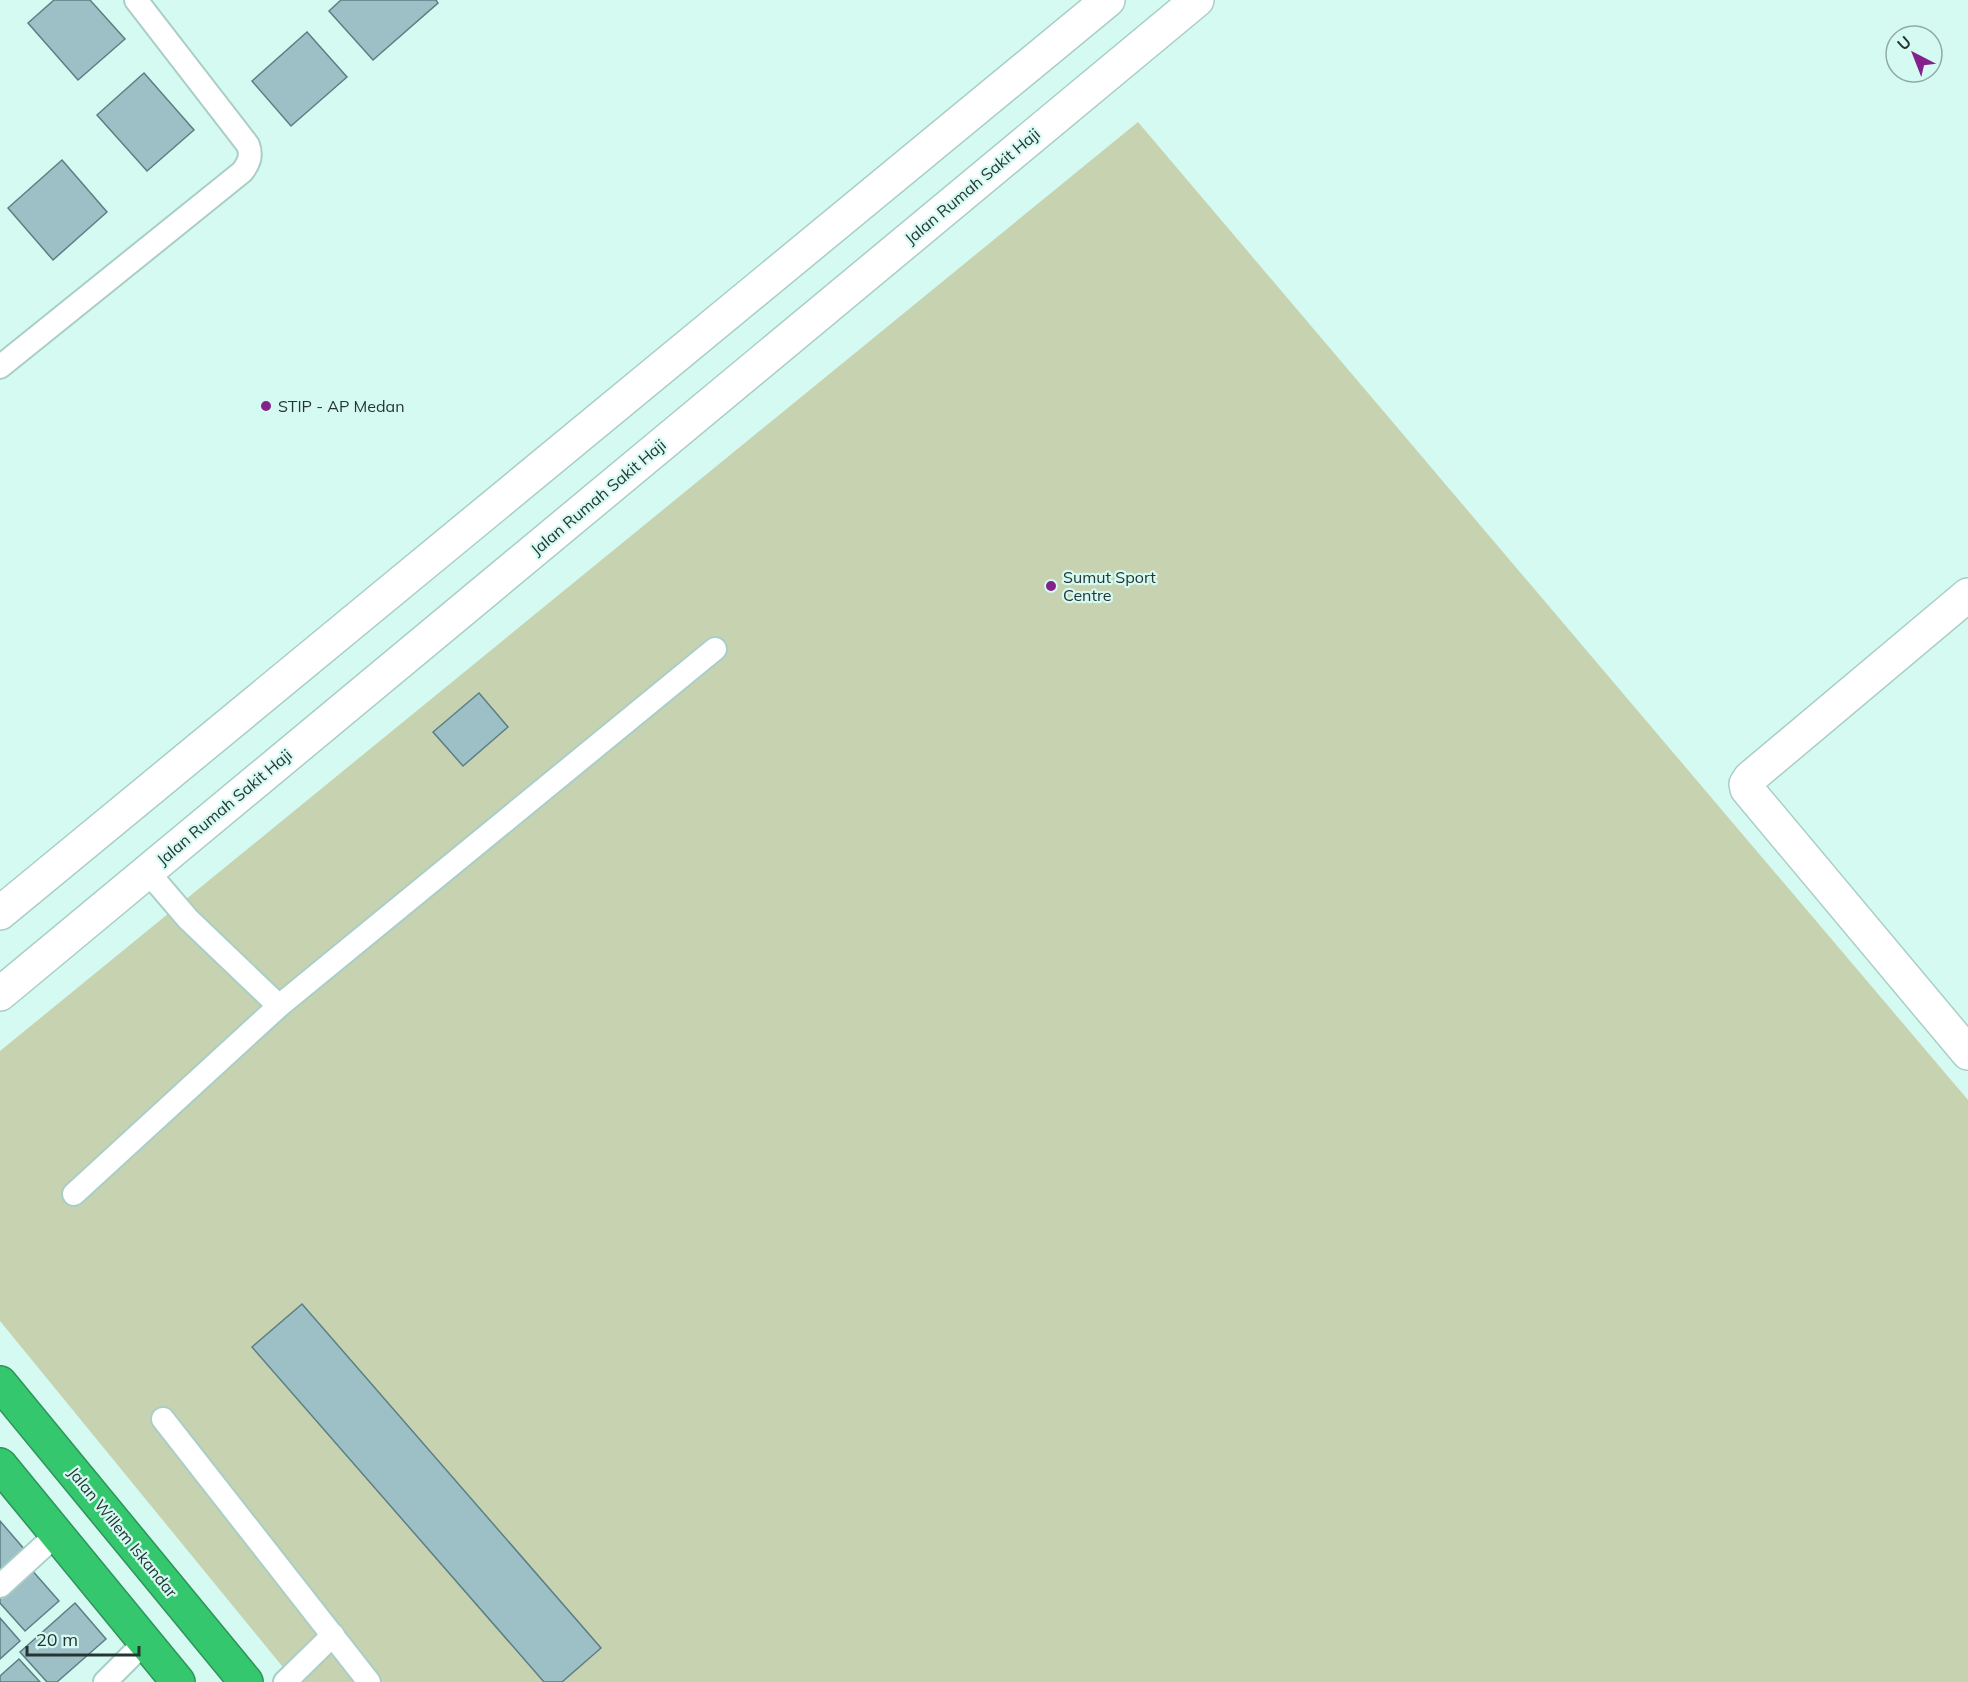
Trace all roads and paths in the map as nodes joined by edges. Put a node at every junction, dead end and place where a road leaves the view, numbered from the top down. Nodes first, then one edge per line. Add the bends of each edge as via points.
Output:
1 (136, 0) edge
2 (1108, 0) edge
3 (1197, 0) edge
4 (0, 367) edge
5 (1968, 595) edge
6 (715, 649) dead end
7 (147, 871) junction
8 (0, 914) edge
9 (0, 994) edge
10 (279, 1006) junction
11 (1968, 1053) edge
12 (74, 1194) dead end
13 (0, 1383) edge
14 (162, 1419) dead end
15 (0, 1465) edge
16 (57, 1534) junction
17 (0, 1586) edge
18 (333, 1635) junction
19 (146, 1642) junction
20 (105, 1682) edge
21 (178, 1682) edge
22 (246, 1682) edge
23 (285, 1682) edge
24 (369, 1682) edge

1 - 4 lane via 248,145 250,159 242,172
2 - 8 street
3 - 7 street, Jalan Rumah Sakit Haji
5 - 11 street via 1746,785
6 - 10 lane
7 - 9 street, Jalan Rumah Sakit Haji
7 - 10 lane via 188,919
10 - 12 lane
13 - 22 highway, Jalan Willem Iskandar
14 - 18 lane
15 - 16 highway
16 - 17 lane
16 - 19 highway
18 - 23 lane
18 - 24 lane
19 - 20 lane
19 - 21 highway

